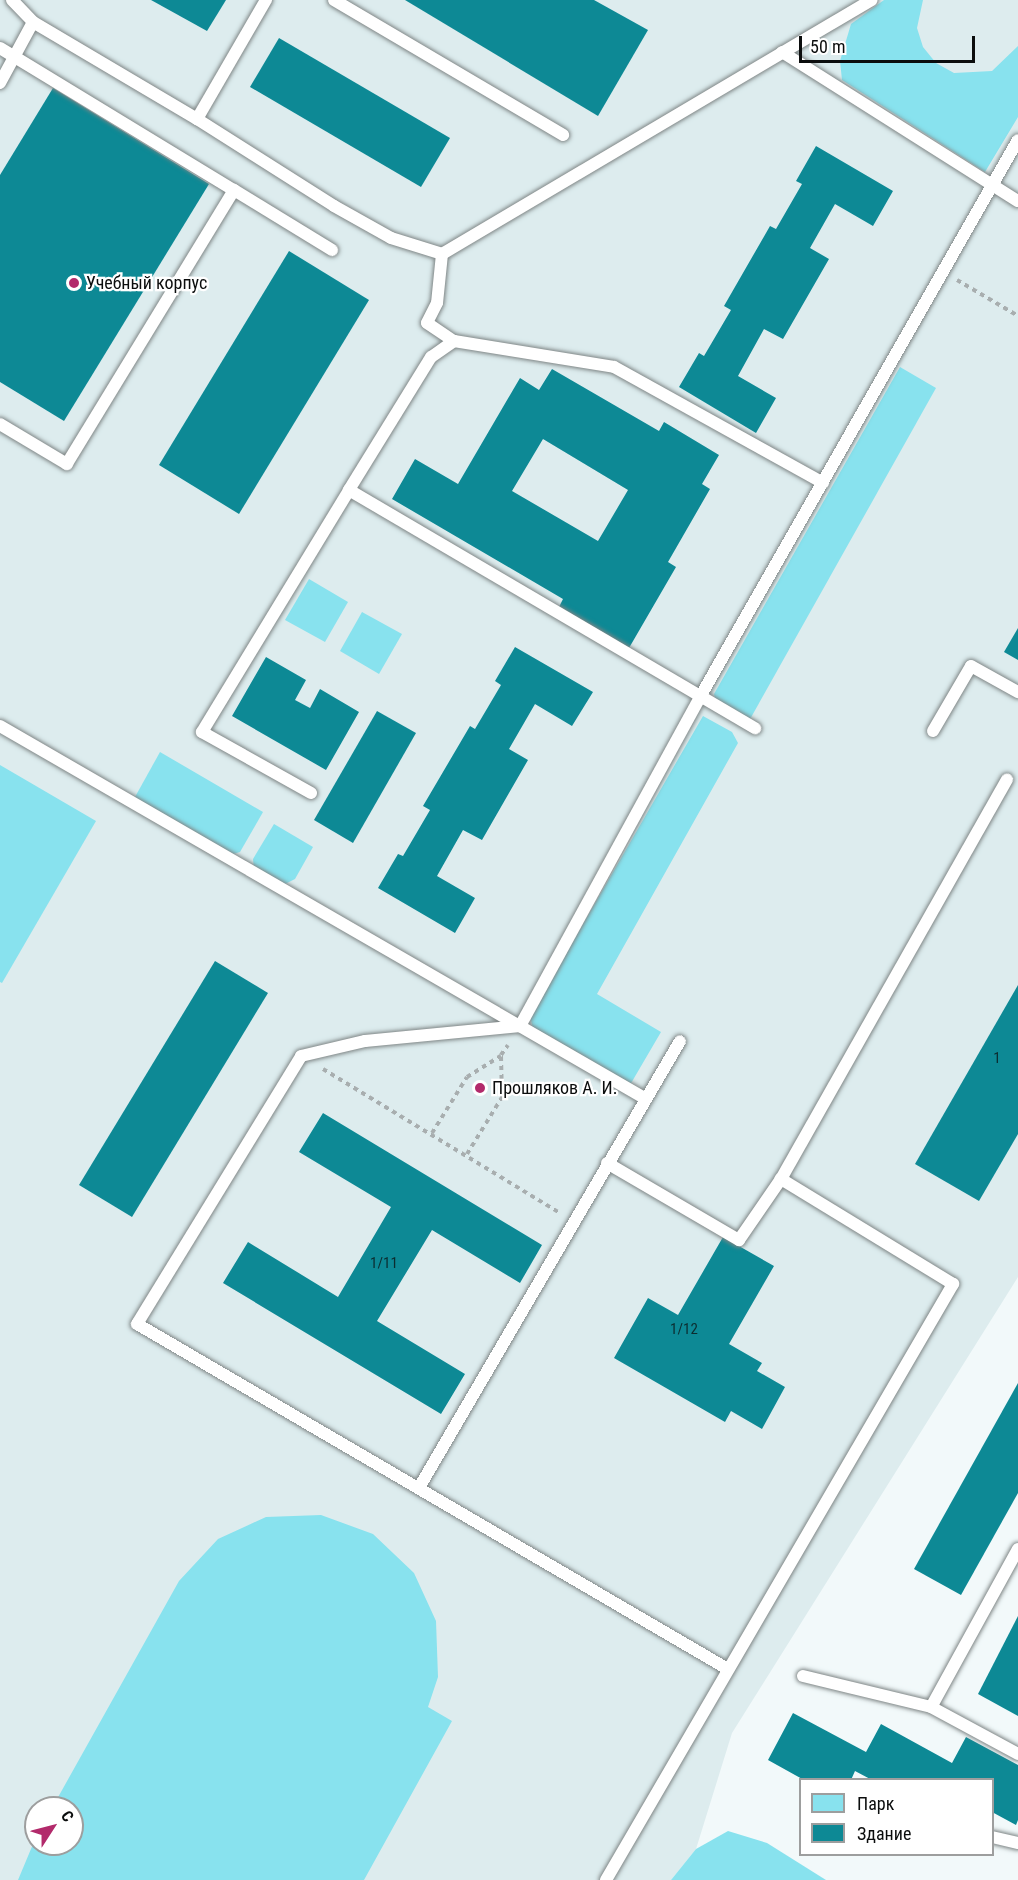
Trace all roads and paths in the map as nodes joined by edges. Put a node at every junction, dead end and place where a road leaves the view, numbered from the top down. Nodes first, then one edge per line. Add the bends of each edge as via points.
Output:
1 (12, 0) edge
2 (266, 0) edge
3 (334, 0) edge
4 (872, 0) edge
5 (33, 22) junction
6 (0, 48) edge
7 (782, 52) junction
8 (15, 57) junction
9 (0, 82) edge
10 (197, 119) junction
11 (563, 135) dead end
12 (1018, 140) edge
13 (991, 186) junction
14 (234, 190) junction
15 (1018, 201) edge
16 (332, 250) dead end
17 (442, 254) junction
18 (944, 272) junction
19 (1018, 316) edge
20 (454, 340) junction
21 (0, 424) edge
22 (823, 483) junction
23 (349, 490) junction
24 (1018, 692) edge
25 (700, 697) junction
26 (0, 726) edge
27 (755, 728) dead end
28 (933, 731) dead end
29 (1007, 780) dead end
30 (311, 793) dead end
31 (520, 1026) junction
32 (680, 1041) dead end
33 (501, 1055) junction
34 (302, 1056) junction
35 (646, 1099) junction
36 (432, 1133) junction
37 (466, 1155) junction
38 (607, 1163) junction
39 (781, 1179) junction
40 (573, 1221) junction
41 (420, 1486) junction
42 (1018, 1549) edge
43 (726, 1668) junction
44 (803, 1676) dead end
45 (930, 1707) junction
46 (1018, 1754) edge
47 (994, 1838) edge
48 (1018, 1843) edge
49 (606, 1880) edge

1 - 5 lane
2 - 10 lane
3 - 11 lane
4 - 7 lane
5 - 8 lane
5 - 10 lane
6 - 8 lane
7 - 13 lane
7 - 17 lane
8 - 9 lane
8 - 14 lane
10 - 17 lane via 391,238
12 - 13 lane
13 - 15 lane
13 - 18 lane
14 - 16 lane
14 - 21 lane via 67,464
17 - 20 lane via 437,303 427,323
18 - 19 path
18 - 22 lane
20 - 22 lane via 614,368
20 - 23 lane via 431,357
22 - 25 lane
23 - 25 lane
23 - 30 lane via 202,732
24 - 28 lane via 972,666
25 - 27 lane
25 - 31 lane
26 - 31 lane
29 - 39 lane
31 - 33 path
31 - 34 lane via 365,1041
31 - 35 lane
32 - 35 lane
33 - 36 path via 467,1077
33 - 37 path via 501,1097
34 - 36 path
34 - 41 lane via 138,1324
35 - 38 lane
36 - 37 path
37 - 40 path
38 - 39 lane via 740,1240
38 - 40 lane
39 - 43 lane via 953,1284
40 - 41 lane
41 - 43 lane
42 - 45 lane
43 - 49 lane via 705,1715
44 - 45 lane
45 - 46 lane
47 - 48 lane

